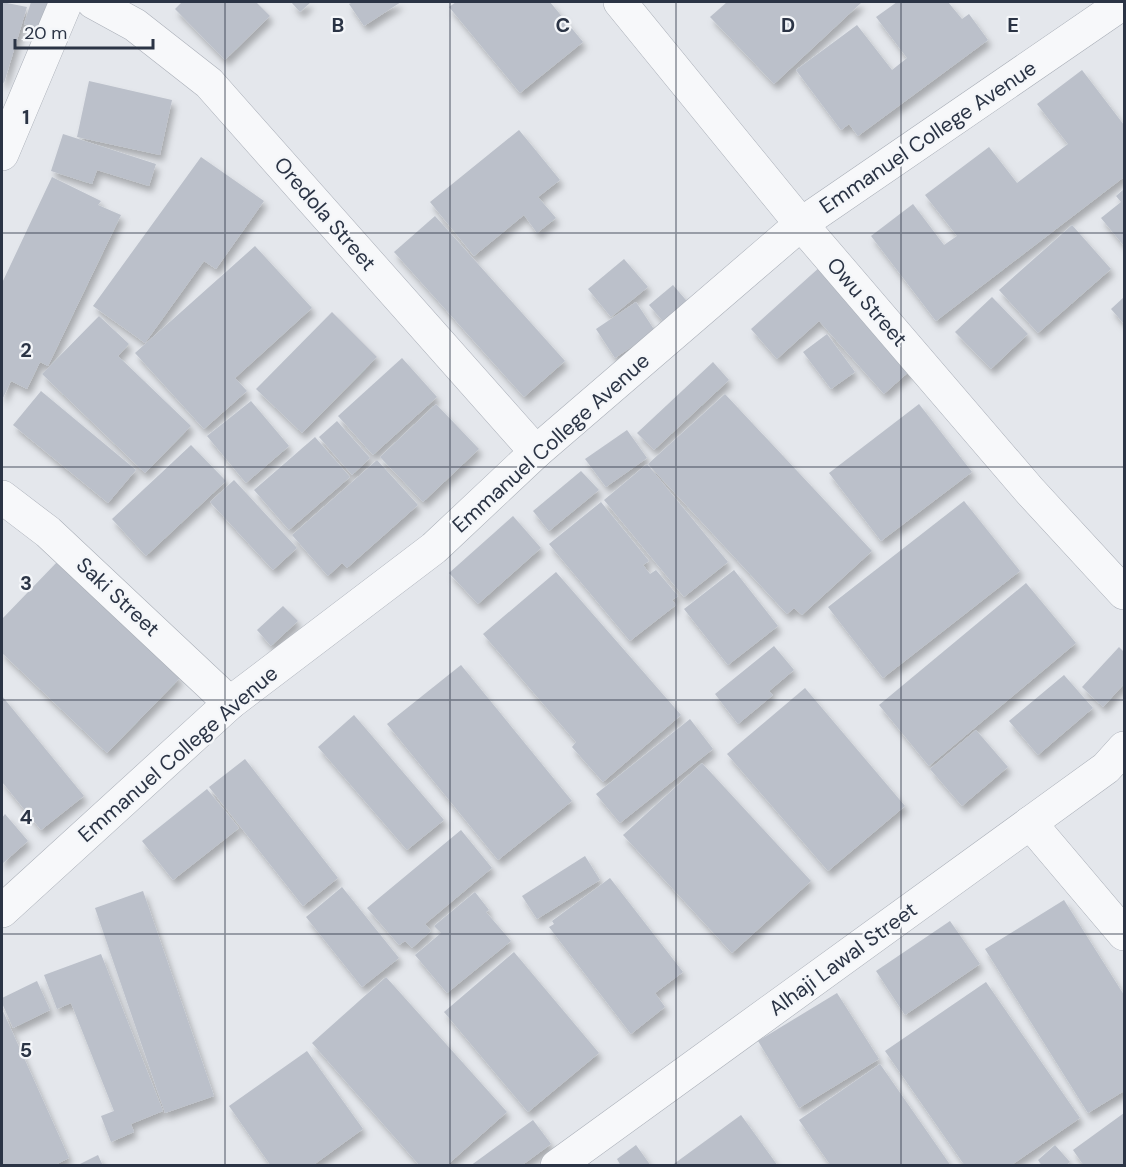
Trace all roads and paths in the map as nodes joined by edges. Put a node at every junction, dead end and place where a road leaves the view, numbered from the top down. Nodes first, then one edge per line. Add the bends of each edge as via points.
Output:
1 (66, 2) edge
2 (93, 2) edge
3 (620, 2) edge
4 (1121, 2) edge
5 (2, 154) edge
6 (801, 224) junction
7 (536, 452) junction
8 (2, 497) edge
9 (1125, 593) edge
10 (230, 703) junction
11 (1125, 748) edge
12 (1029, 823) junction
13 (2, 911) edge
14 (1125, 934) edge
15 (557, 1166) edge

1 - 5 street
2 - 7 street, Oredola Street via 135,25 209,83
3 - 6 street, Owu Street
4 - 6 street, Emmanuel College Avenue
6 - 7 street, Emmanuel College Avenue
6 - 9 street, Owu Street via 1029,491
7 - 10 street, Emmanuel College Avenue via 434,548
8 - 10 street, Saki Street via 48,532
10 - 13 street, Emmanuel College Avenue
11 - 12 street, Alhaji Lawal Street via 1106,768
12 - 14 street
12 - 15 street, Alhaji Lawal Street

